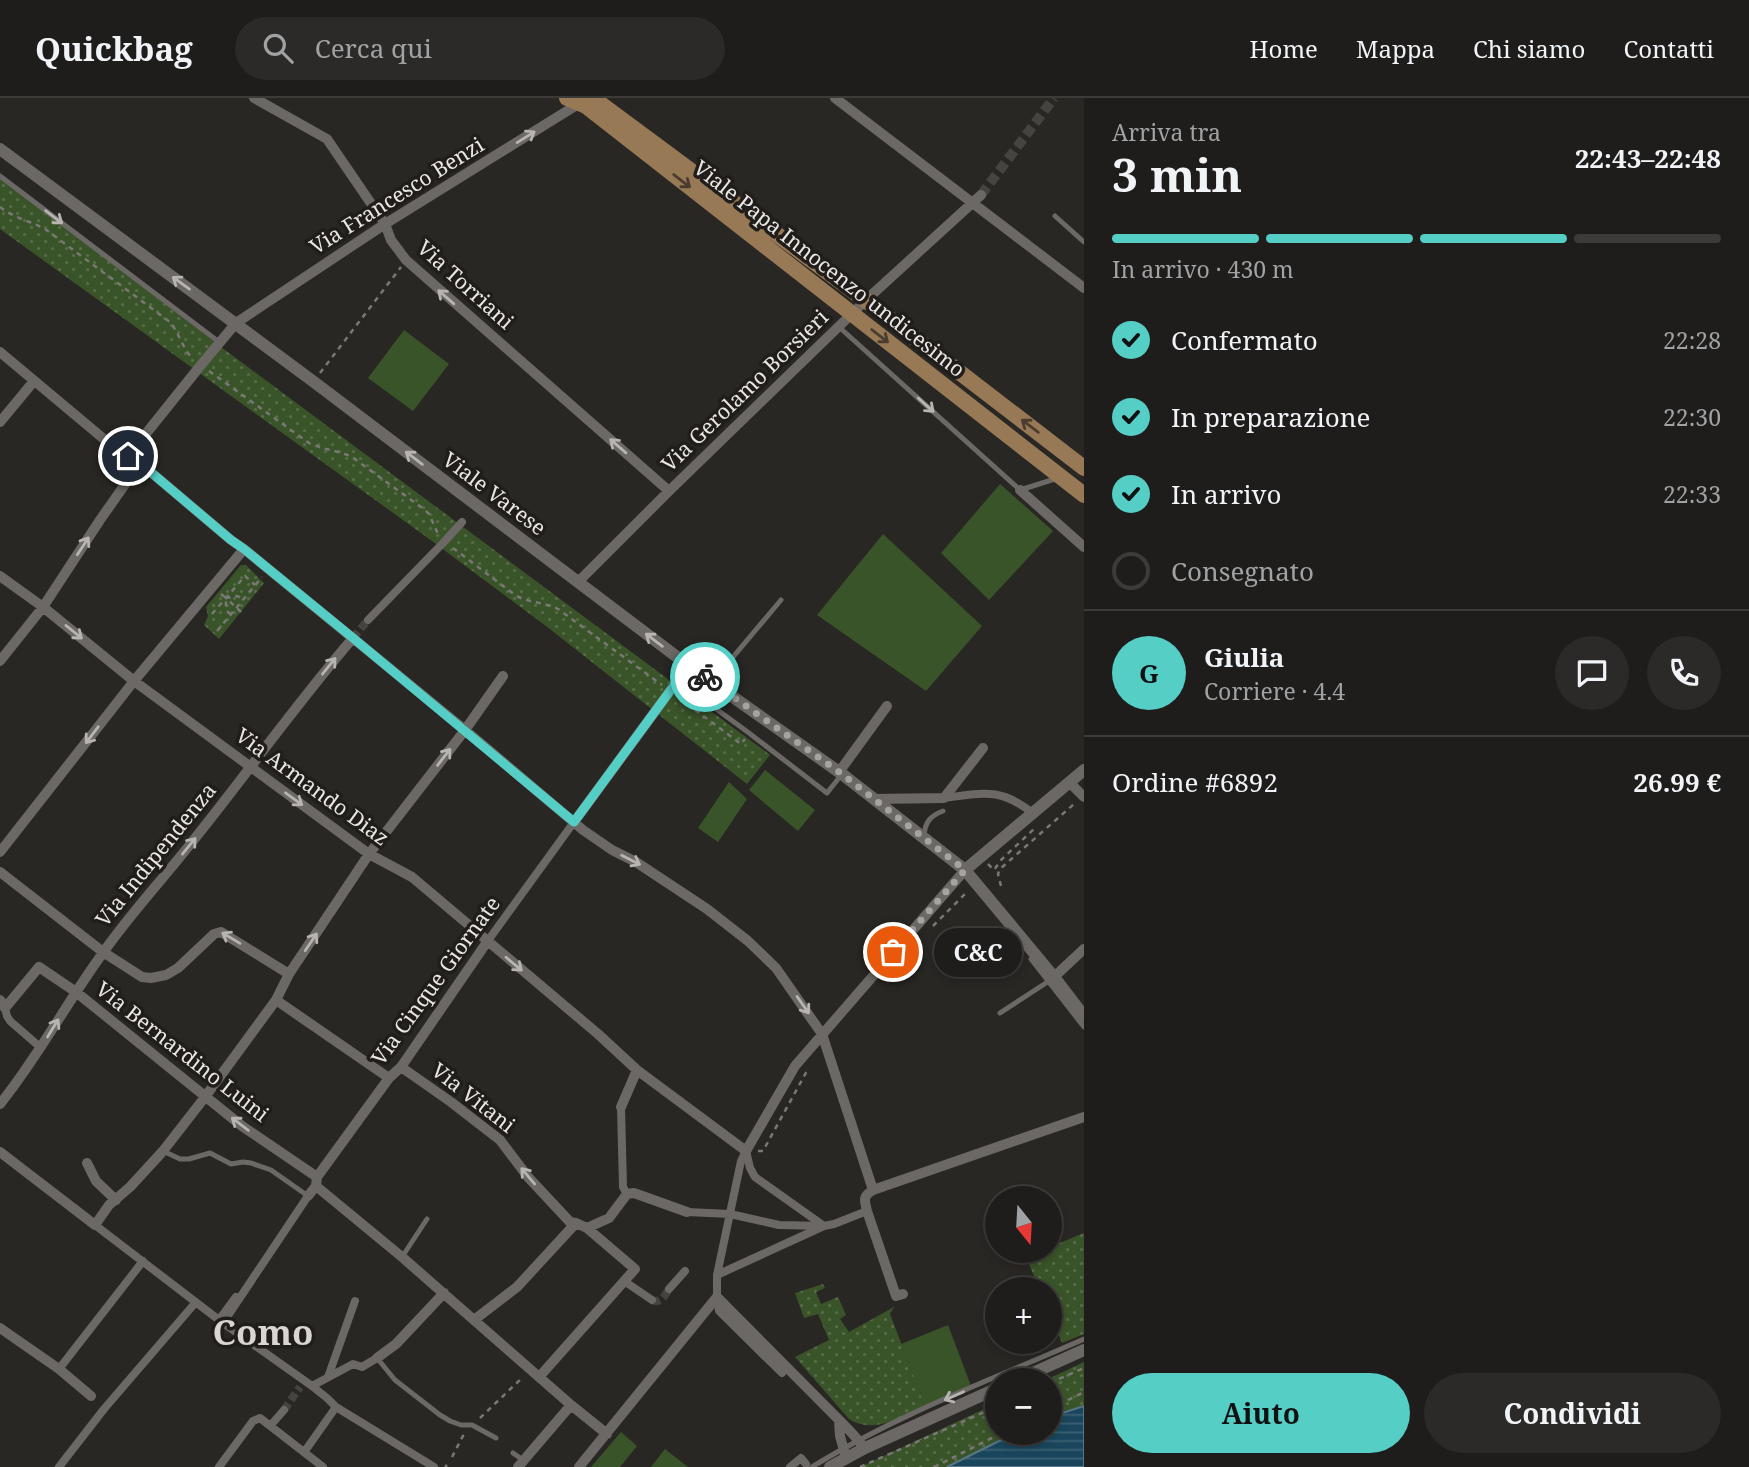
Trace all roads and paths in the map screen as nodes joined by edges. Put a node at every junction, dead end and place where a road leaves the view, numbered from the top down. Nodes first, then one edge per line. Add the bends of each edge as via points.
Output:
1 (254, 98) edge
2 (835, 98) edge
3 (580, 100) edge
4 (0, 149) edge
5 (0, 176) edge
6 (977, 199) junction
7 (0, 207) edge
8 (1055, 216) dead end
9 (385, 224) junction
10 (1084, 242) edge
11 (406, 260) junction
12 (1084, 288) edge
13 (865, 301) junction
14 (852, 314) junction
15 (236, 323) junction
16 (839, 327) junction
17 (219, 342) junction
18 (0, 352) edge
19 (201, 365) junction
20 (34, 381) junction
21 (314, 382) junction
22 (0, 422) edge
23 (128, 456) junction
24 (140, 463) junction
25 (1084, 468) edge
26 (1062, 477) junction
27 (1020, 490) junction
28 (669, 491) junction
29 (1084, 495) edge
30 (462, 522) dead end
31 (445, 541) junction
32 (1084, 547) edge
33 (244, 549) junction
34 (269, 570) junction
35 (0, 576) edge
36 (578, 582) junction
37 (255, 585) junction
38 (213, 587) junction
39 (226, 598) junction
40 (243, 600) junction
41 (781, 600) dead end
42 (43, 607) junction
43 (236, 608) junction
44 (241, 612) dead end
45 (212, 614) dead end
46 (230, 614) junction
47 (368, 620) tunnel mouth
48 (217, 631) dead end
49 (353, 638) junction
50 (0, 661) edge
51 (689, 666) junction
52 (503, 676) dead end
53 (134, 681) junction
54 (678, 681) junction
55 (712, 682) junction
56 (670, 691) junction
57 (887, 706) dead end
58 (465, 730) junction
59 (750, 733) junction
60 (983, 748) dead end
61 (250, 766) junction
62 (1084, 770) edge
63 (841, 773) junction
64 (1070, 783) junction
65 (1083, 796) edge
66 (944, 798) junction
67 (874, 799) junction
68 (943, 811) dead end
69 (1034, 814) junction
70 (574, 822) junction
71 (924, 837) junction
72 (0, 852) edge
73 (369, 854) junction
74 (965, 870) junction
75 (0, 872) edge
76 (1001, 886) dead end
77 (487, 942) junction
78 (1084, 949) edge
79 (103, 952) junction
80 (289, 974) junction
81 (1051, 979) junction
82 (76, 992) junction
83 (276, 1000) junction
84 (3, 1004) edge
85 (1000, 1013) dead end
86 (1084, 1016) edge
87 (1084, 1027) edge
88 (822, 1034) junction
89 (40, 1047) junction
90 (401, 1067) junction
91 (809, 1067) dead end
92 (637, 1070) junction
93 (389, 1078) junction
94 (205, 1097) junction
95 (0, 1104) edge
96 (621, 1107) joint
97 (1084, 1117) edge
98 (163, 1151) junction
99 (0, 1152) edge
100 (746, 1152) junction
101 (87, 1163) dead end
102 (316, 1181) junction
103 (873, 1190) junction
104 (627, 1194) junction
105 (308, 1196) junction
106 (116, 1200) junction
107 (867, 1210) junction
108 (687, 1212) joint
109 (730, 1214) junction
110 (427, 1219) dead end
111 (576, 1223) junction
112 (95, 1225) junction
113 (824, 1226) junction
114 (587, 1228) junction
115 (402, 1257) junction
116 (143, 1261) junction
117 (685, 1271) dead end
118 (717, 1275) junction
119 (624, 1281) junction
120 (669, 1289) tunnel mouth
121 (444, 1293) junction
122 (903, 1294) dead end
123 (717, 1297) junction
124 (652, 1300) dead end
125 (355, 1301) dead end
126 (196, 1302) junction
127 (474, 1320) junction
128 (221, 1321) junction
129 (0, 1328) edge
130 (1084, 1339) edge
131 (1084, 1350) edge
132 (377, 1358) junction
133 (1044, 1368) edge
134 (1084, 1368) edge
135 (59, 1369) junction
136 (782, 1373) dead end
137 (540, 1376) junction
138 (328, 1377) junction
139 (522, 1377) dead end
140 (1062, 1378) edge
141 (306, 1384) junction
142 (1084, 1392) edge
143 (985, 1393) edge
144 (91, 1396) joint
145 (1062, 1403) edge
146 (571, 1405) junction
147 (336, 1407) junction
148 (104, 1409) junction
149 (284, 1410) tunnel mouth
150 (985, 1412) edge
151 (839, 1421) junction
152 (271, 1425) junction
153 (470, 1425) junction
154 (607, 1434) junction
155 (496, 1438) dead end
156 (985, 1442) edge
157 (862, 1444) junction
158 (305, 1451) junction
159 (513, 1453) dead end
160 (844, 1453) junction
161 (452, 1457) dead end
162 (520, 1464) edge
163 (809, 1465) edge
164 (59, 1467) edge
165 (219, 1467) edge
166 (323, 1467) edge
167 (433, 1467) edge
168 (579, 1467) edge
169 (790, 1467) edge
170 (831, 1467) edge
171 (860, 1467) edge
172 (934, 1467) edge

1 - 9 street, Via Torriani via 327,139
2 - 6 street
9 -> 3 street, Via Francesco Benzi
3 - 13 main road, Viale Papa Innocenzo undicesimo
3 -> 14 main road, Viale Papa Innocenzo undicesimo
15 -> 4 street, Viale Varese
5 -> 17 lane
6 - 12 street
6 - 13 street, Via Gerolamo Borsieri
7 - 19 path via 45,229 170,322 185,350
8 - 10 lane
9 - 11 street, Via Torriani
9 - 15 street, Via Francesco Benzi
11 - 21 path
28 -> 11 street, Via Torriani
13 - 14 street, Via Gerolamo Borsieri
25 -> 13 main road, Viale Papa Innocenzo undicesimo
14 - 16 street, Via Gerolamo Borsieri
14 -> 26 main road, Viale Papa Innocenzo undicesimo
15 - 17 street, Via Francesco Benzi
15 - 21 street, Viale Varese
16 -> 27 lane, Viale Papa Innocenzo undicesimo
16 - 28 street, Via Gerolamo Borsieri
17 - 19 street, Via Francesco Benzi
18 - 20 street
19 - 23 street, Via Francesco Benzi
19 - 31 path via 309,443 352,457 425,510
20 - 22 street
20 - 23 street
36 -> 21 street, Viale Varese
23 - 24 street
24 - 33 street
42 -> 24 street
26 - 27 lane
26 - 29 main road, Viale Papa Innocenzo undicesimo
27 - 32 street
28 - 36 street, Via Gerolamo Borsieri
30 - 31 street
31 - 47 street
31 - 56 path via 515,595 558,610
33 - 34 street
33 - 38 street
34 - 37 path
34 - 49 street
35 - 42 street, Via Armando Diaz
51 -> 36 street, Viale Varese
37 - 39 path via 245,576
37 - 40 path
38 - 39 path
38 - 53 street
39 - 40 path
39 - 43 path
39 - 45 path
39 - 46 path
40 - 43 path
41 - 55 lane
42 - 50 street
42 -> 53 street, Via Armando Diaz
43 - 44 path
43 - 46 path
46 - 48 path
49 - 58 street
61 -> 49 street, Via Indipendenza
51 - 54 street, Via Cinque Giornate
51 - 55 street, Viale Varese
52 - 58 street
53 - 61 street, Via Armando Diaz
53 -> 72 street
54 - 56 street, Via Cinque Giornate
54 - 59 lane
55 - 63 street, Viale Varese
56 - 59 path via 741,744
56 - 70 street, Via Cinque Giornate
57 - 63 street
58 - 70 street
73 -> 58 street
59 - 63 lane via 827,793
60 - 66 street
61 -> 73 street, Via Armando Diaz
79 -> 61 street, Via Indipendenza
62 - 64 street
63 - 67 street, Viale Varese
64 - 65 street
64 - 69 street
65 - 76 path via 1000,869
66 - 67 street
66 - 69 street via 992,792 1019,802
67 - 71 street, Viale Varese
68 - 71 lane via 928,820
69 - 74 street
70 - 77 street, Via Cinque Giornate
70 -> 88 street via 748,941 776,968
71 - 74 street, Viale Varese
73 - 77 street, Via Armando Diaz via 412,877
80 -> 73 street
74 - 81 street, Viale Varese
74 - 88 street
75 - 79 street
77 - 90 street, Via Cinque Giornate
77 -> 92 street, Via Armando Diaz
78 - 81 street
80 -> 79 street via 221,932 178,968 151,978
79 - 82 street, Via Indipendenza
80 - 83 street
81 - 85 lane
81 - 86 street, Viale Varese
81 - 87 lane
82 - 84 street, Via Bernardino Luini via 39,967
89 -> 82 street, Via Indipendenza
82 - 94 street, Via Bernardino Luini
83 - 93 street
83 - 94 street
84 - 89 street via 10,1021
88 - 100 street via 795,1066
88 - 103 street
89 - 95 street, Via Indipendenza
90 - 93 street, Via Cinque Giornate
111 -> 90 street, Via Vitani via 569,1222 500,1140
91 - 100 path via 763,1151
92 - 96 street
92 - 100 street, Via Armando Diaz
93 - 102 street, Via Cinque Giornate
94 - 98 street
102 -> 94 street, Via Bernardino Luini
96 - 104 street via 623,1187
97 - 103 street
98 - 105 lane via 180,1159 210,1153 231,1164 251,1163 271,1170
98 - 106 street
99 - 112 street
100 - 109 street
100 - 113 street via 755,1177
101 - 106 street via 96,1181
102 - 105 street, Via Cinque Giornate
102 - 115 street, Via Bernardino Luini
103 - 107 street via 865,1195
104 - 108 street
104 - 114 street via 609,1218
105 - 128 street, Via Cinque Giornate
106 - 112 street
107 - 113 street
107 - 122 street via 896,1296
108 - 109 street
109 - 113 street via 779,1225
109 - 118 street
110 - 115 lane
111 - 114 street, Via Vitani
111 - 127 street via 517,1287
112 - 116 street
113 - 118 street
114 - 119 street, Via Vitani via 635,1269
115 - 121 street, Via Bernardino Luini
116 - 126 street
116 - 135 street
117 - 120 street
118 - 123 street
119 - 124 street
119 - 137 street
121 - 127 street, Via Bernardino Luini
121 - 132 street
123 - 136 street via 719,1311
123 - 151 street
123 - 154 street via 624,1420
125 - 138 street
126 - 128 street
126 - 148 street
127 - 137 street, Via Bernardino Luini
128 - 141 street
129 - 135 street
130 -> 157 lane via 926,1408
131 - 133 street
132 - 138 street
132 - 153 lane via 395,1380 440,1415
134 - 140 path
135 - 144 street
137 - 146 street, Via Bernardino Luini
138 - 141 street
139 - 153 path
141 - 147 street
142 - 145 path
143 - 157 street
144 - 148 street
146 - 154 street, Via Bernardino Luini
146 - 162 street
147 - 158 street
147 - 167 street
148 - 164 street
149 - 152 street
150 - 171 path
151 - 157 street
151 - 160 street
152 - 158 street
152 - 165 street via 260,1418 253,1420
153 - 155 lane
153 - 161 path
154 - 168 street
156 - 172 path
157 - 160 street
158 - 166 street
159 - 162 lane
160 - 163 lane
160 - 170 street
163 - 169 street via 801,1458

